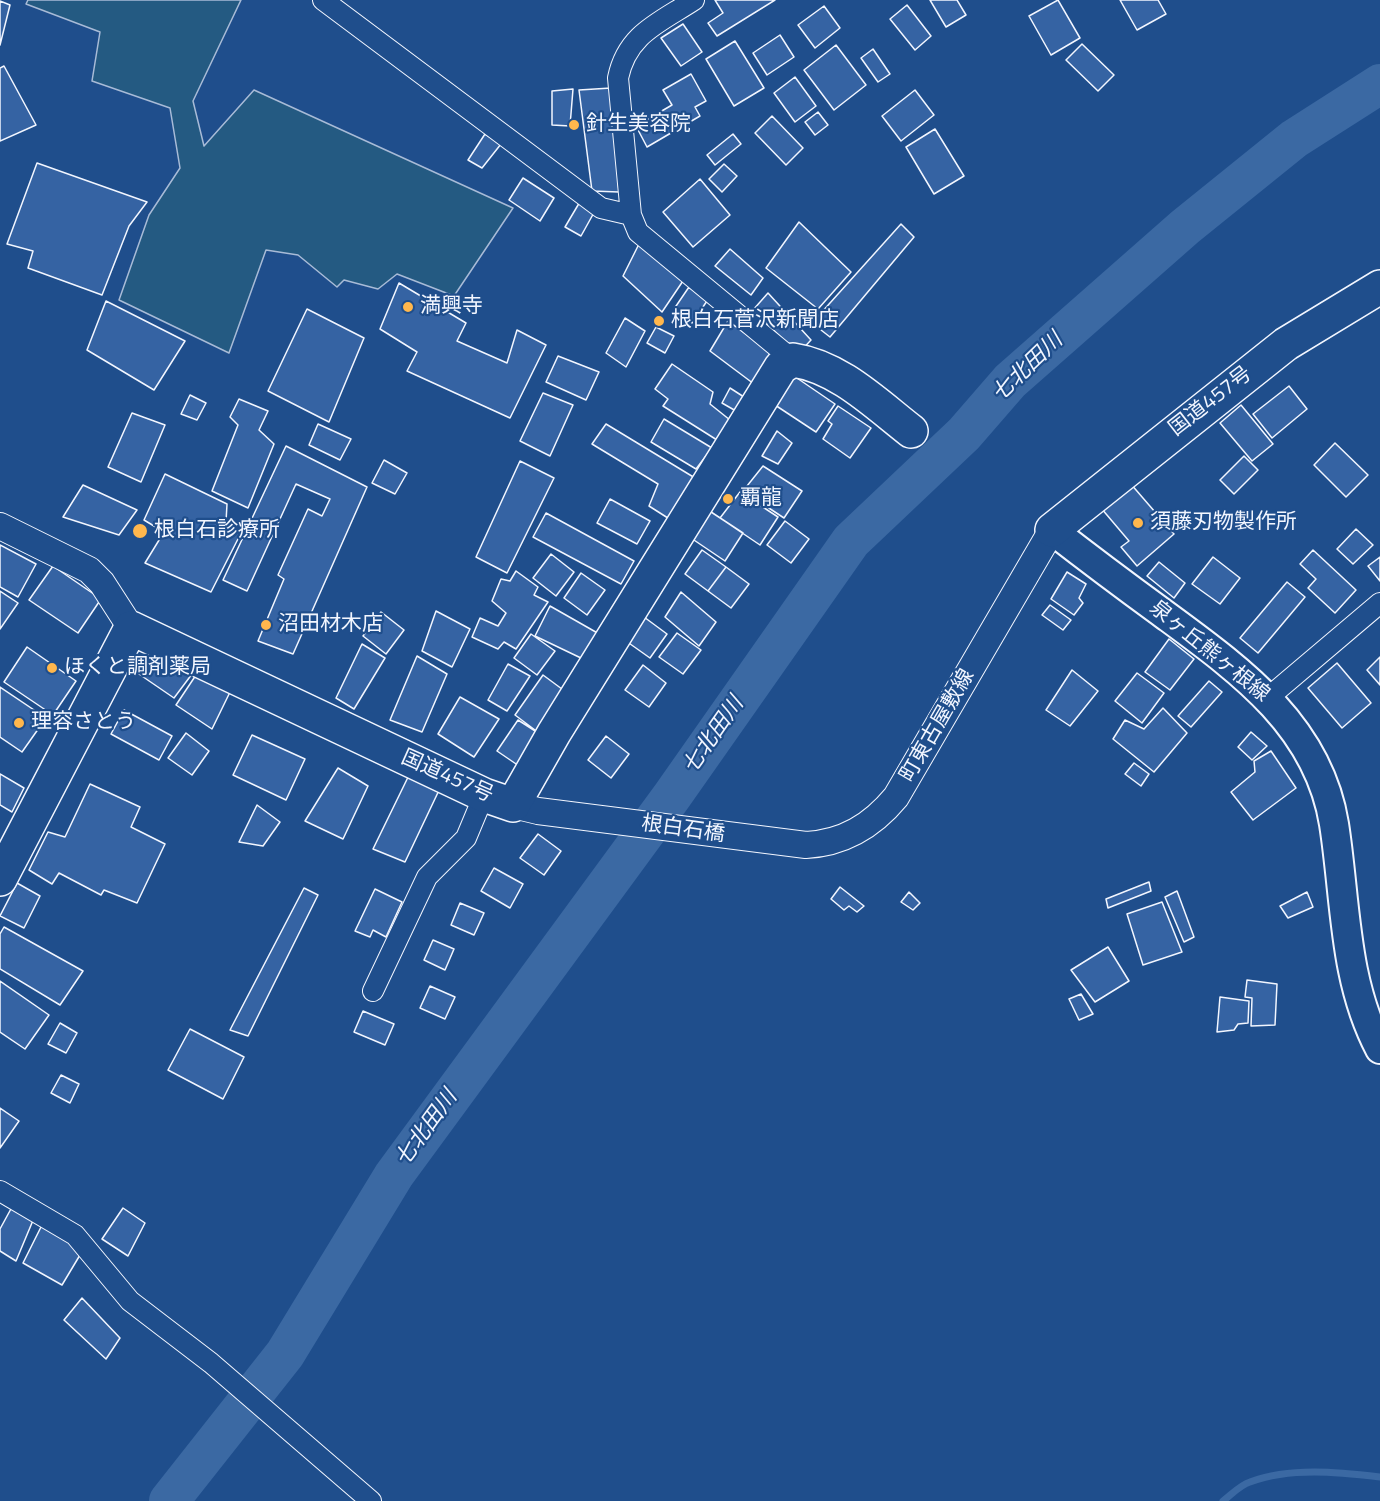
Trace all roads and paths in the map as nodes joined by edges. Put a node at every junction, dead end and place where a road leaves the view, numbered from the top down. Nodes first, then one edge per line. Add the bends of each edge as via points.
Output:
1 (323, 0) edge
2 (694, 0) edge
3 (631, 215) junction
4 (1380, 287) edge
5 (793, 360) junction
6 (910, 431) dead end
7 (0, 526) edge
8 (1052, 530) junction
9 (1380, 603) edge
10 (131, 628) junction
11 (1269, 697) junction
12 (498, 800) junction
13 (767, 842) joint
14 (0, 879) edge
15 (373, 991) dead end
16 (1380, 1049) edge
17 (0, 1191) edge
18 (371, 1501) edge

1 - 3 street via 601,208
2 - 3 street via 631,44 621,61 618,78
3 - 5 street via 638,232
4 - 8 highway, 国道457号 via 1286,344
5 - 6 highway via 814,363 837,376
5 - 12 highway, 国道457号 via 781,367 554,733
7 - 10 street via 88,570 102,583
8 - 11 main road, 泉ヶ丘熊ヶ根線
8 - 13 street, 町東古屋敷線 via 883,813 865,827 824,844
9 - 11 street
10 - 12 highway, 国道457号
10 - 14 highway
11 - 16 main road, 泉ヶ丘熊ヶ根線 via 1300,736 1323,781 1334,822 1351,968 1361,1005
12 - 13 street, 根白石橋 via 599,819
12 - 15 street via 427,877
17 - 18 street via 75,1235 130,1301 211,1363

